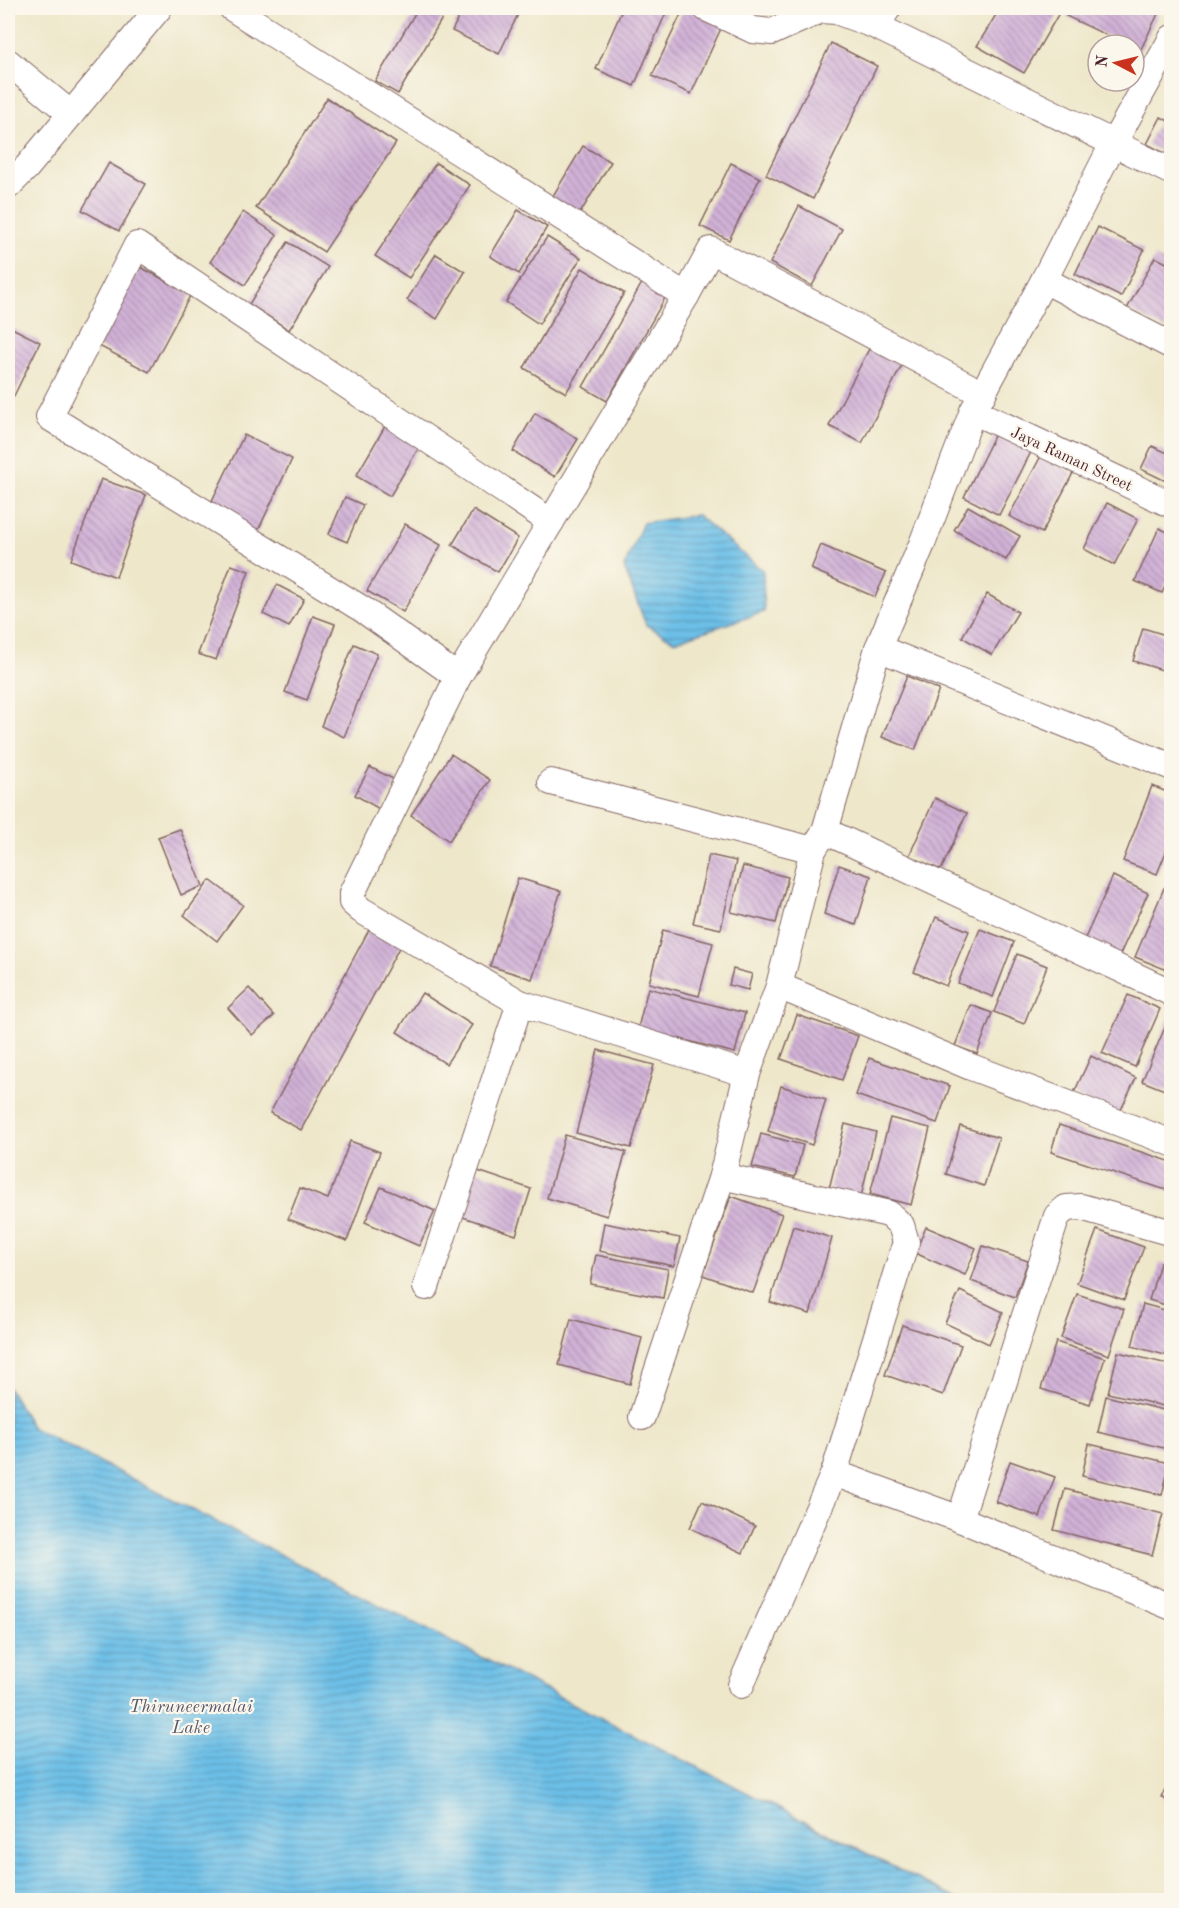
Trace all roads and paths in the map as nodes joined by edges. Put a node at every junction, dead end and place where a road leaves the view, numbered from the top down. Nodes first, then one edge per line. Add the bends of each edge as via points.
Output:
1 (159, 8) edge
2 (232, 8) edge
3 (706, 8) edge
4 (882, 17) edge
5 (1172, 38) edge
6 (8, 62) edge
7 (71, 114) junction
8 (1113, 144) junction
9 (1172, 172) edge
10 (8, 186) edge
11 (1044, 280) junction
12 (686, 296) junction
13 (1172, 346) edge
14 (978, 402) junction
15 (1172, 505) edge
16 (551, 522) junction
17 (878, 648) junction
18 (458, 677) junction
19 (1172, 766) edge
20 (551, 782) dead end
21 (819, 841) junction
22 (779, 986) junction
23 (1172, 993) edge
24 (520, 1003) junction
25 (747, 1074) junction
26 (1172, 1143) edge
27 (722, 1176) junction
28 (1172, 1233) edge
29 (426, 1287) dead end
30 (642, 1417) dead end
31 (834, 1473) junction
32 (960, 1519) junction
33 (1172, 1606) edge
34 (741, 1685) dead end

1 - 7 street
2 - 12 street
3 - 4 street via 753,30 772,32 821,10
4 - 8 street
5 - 8 street
6 - 7 street
7 - 10 street
8 - 9 street
8 - 11 street
11 - 13 street
11 - 14 street
12 - 14 street, Jaya Raman Street via 711,249
12 - 16 street
14 - 15 street, Jaya Raman Street
14 - 17 street
16 - 18 street
16 - 18 street via 137,244 49,417 362,609
17 - 19 street
17 - 21 street
18 - 24 street via 352,893 352,902
20 - 21 street
21 - 22 street
21 - 23 street
22 - 25 street
22 - 26 street via 971,1067
24 - 25 street
24 - 29 street
25 - 27 street
27 - 30 street
27 - 31 street via 889,1214 901,1225 906,1242
28 - 32 street via 1081,1207 1066,1208 1057,1216
31 - 32 street
31 - 34 street
32 - 33 street

